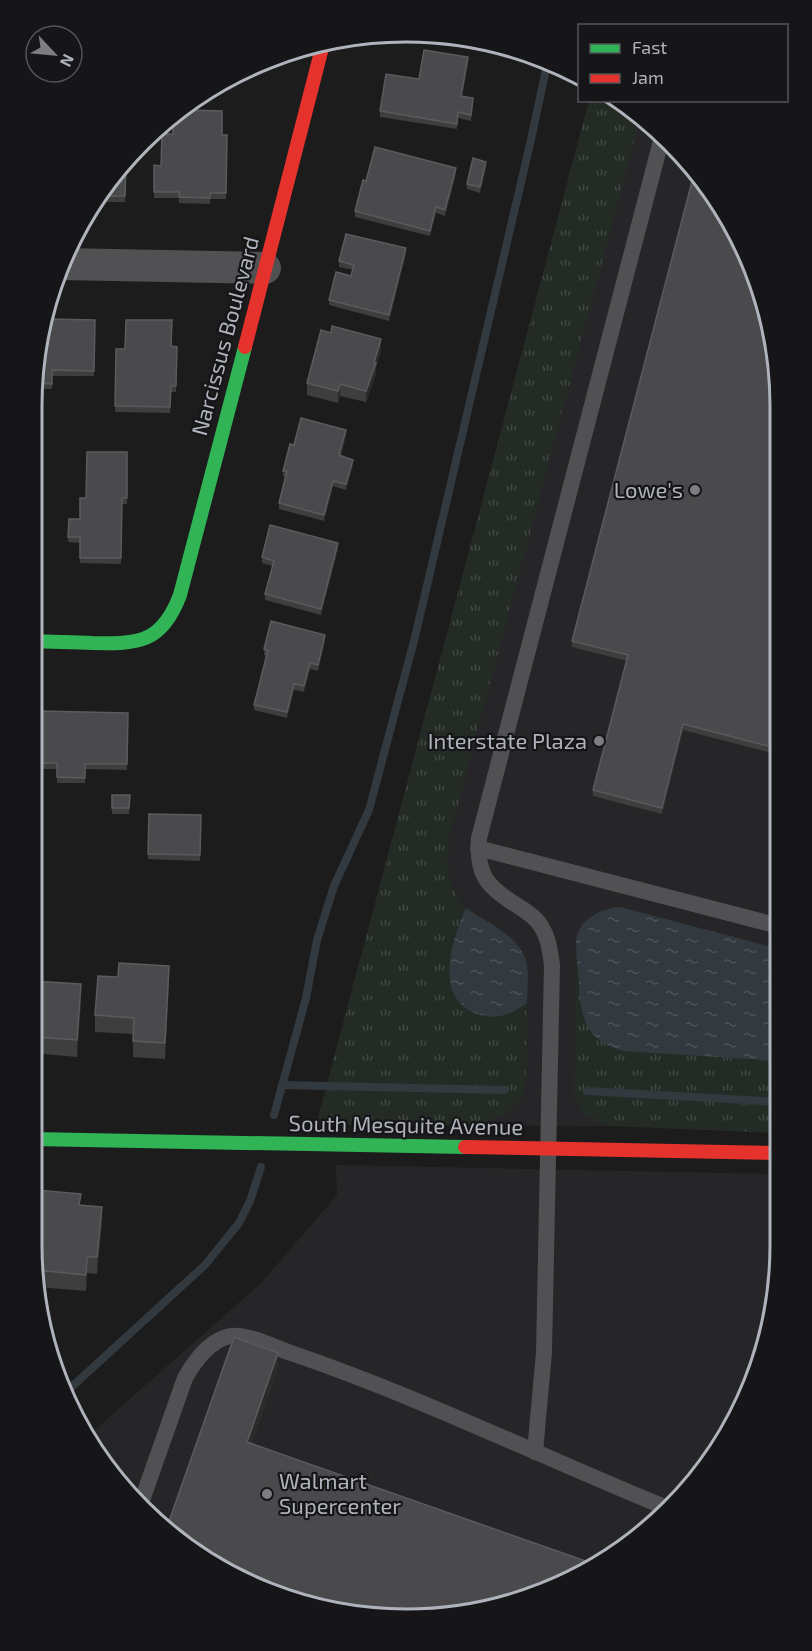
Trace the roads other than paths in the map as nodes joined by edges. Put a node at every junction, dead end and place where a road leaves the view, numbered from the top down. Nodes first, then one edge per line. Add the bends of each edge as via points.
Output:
1 (321, 52) edge
2 (660, 146) edge
3 (71, 264) edge
4 (265, 268) junction
5 (42, 642) edge
6 (478, 848) junction
7 (770, 924) edge
8 (42, 1139) edge
9 (549, 1149) junction
10 (770, 1153) edge
11 (535, 1452) junction
12 (143, 1496) edge
13 (660, 1505) edge

1 - 4 street, Narcissus Boulevard
2 - 6 lane
3 - 4 street
4 - 5 street, Narcissus Boulevard via 180,595 170,620 150,638 124,644
6 - 7 lane
6 - 9 lane via 480,870 491,887 536,920 547,940 552,965
8 - 9 street, South Mesquite Avenue
9 - 10 street, South Mesquite Avenue
9 - 11 lane via 543,1378
11 - 12 lane via 333,1368 231,1336 207,1351 185,1378
11 - 13 lane

